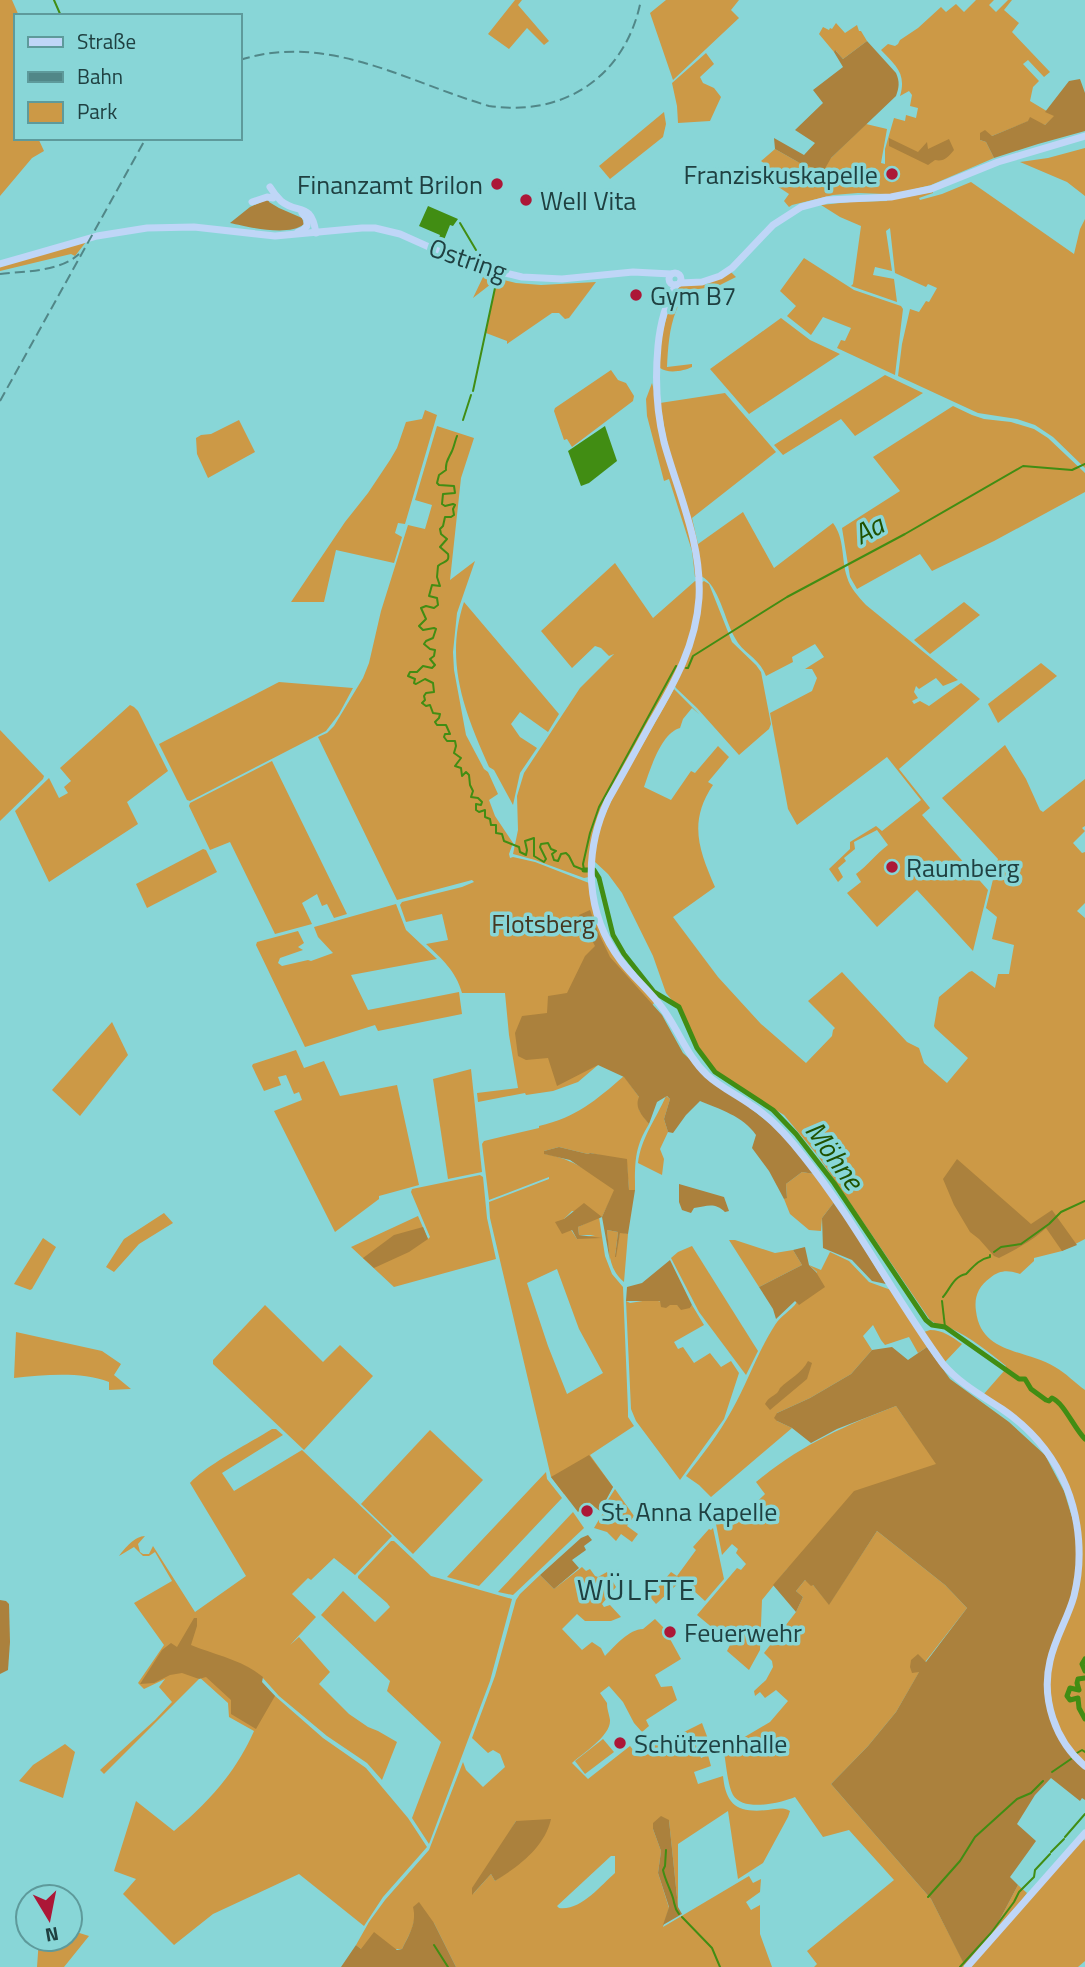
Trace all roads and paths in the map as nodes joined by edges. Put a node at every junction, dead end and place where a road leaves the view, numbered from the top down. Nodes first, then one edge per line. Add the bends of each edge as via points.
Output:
1 (1085, 136) edge
2 (273, 198) junction
3 (253, 202) dead end
4 (300, 212) junction
5 (314, 223) junction
6 (336, 230) junction
7 (313, 233) junction
8 (284, 236) junction
9 (0, 264) edge
10 (644, 272) junction
11 (656, 275) junction
12 (675, 281) junction
13 (669, 298) junction
14 (1085, 1766) edge
15 (1085, 1833) edge
16 (967, 1967) edge

1 - 12 main road via 998,162 932,190 801,206 773,225 730,269 713,279
2 - 3 main road
2 - 4 main road
2 - 5 main road via 268,189 282,202 305,211
4 - 7 main road via 309,217
4 - 8 main road via 307,219 306,228
5 - 6 main road
5 - 7 main road
6 - 7 main road
6 - 10 main road, Ostring via 391,231 481,268 522,277 562,279
7 - 8 main road
8 - 9 main road via 148,228 97,236
10 - 11 main road
10 - 12 main road
11 - 12 main road
11 - 13 main road via 667,286
12 - 13 main road
13 - 14 main road via 660,330 656,375 662,430 696,552 696,619 675,681 596,829 590,869 597,914 623,963 665,1011 697,1065 767,1116 792,1142 943,1364 1025,1428 1062,1476 1074,1513 1079,1565 1074,1596 1049,1662 1049,1703 1062,1739
15 - 16 main road

